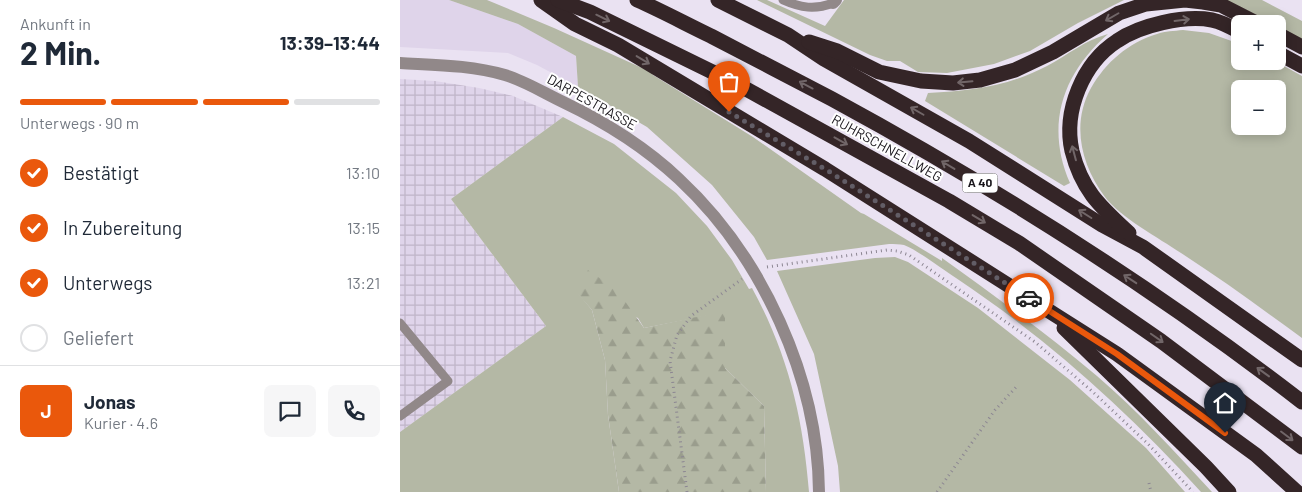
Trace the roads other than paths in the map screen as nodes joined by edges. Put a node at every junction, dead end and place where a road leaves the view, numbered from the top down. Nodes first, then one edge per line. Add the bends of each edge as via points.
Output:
1 (541, 0) edge
2 (558, 0) edge
3 (637, 0) edge
4 (718, 0) edge
5 (783, 0) edge
6 (835, 2) edge
7 (1239, 15) edge
8 (1231, 28) edge
9 (788, 35) junction
10 (1286, 38) edge
11 (1302, 47) edge
12 (1286, 57) edge
13 (400, 63) edge
14 (1302, 66) edge
15 (1143, 247) junction
16 (1043, 307) junction
17 (400, 323) edge
18 (1302, 360) edge
19 (1302, 402) edge
20 (400, 416) edge
21 (1302, 447) edge
22 (819, 492) edge
23 (1229, 492) edge
24 (1297, 492) edge

1 -> 16 highway via 575,24 618,45 825,169
2 -> 21 highway, RUHRSCHNELLWEG / A 40 via 590,12 737,84 1019,243 1161,340
19 -> 3 highway, RUHRSCHNELLWEG / A 40 via 1156,296 1024,210 897,134
4 - 9 highway
5 - 6 lane via 796,6 820,8
7 -> 9 highway via 1203,2 1185,0 1146,4 1119,13 1053,52 1014,70 980,80 953,83 921,81 879,72 837,51
15 -> 8 highway via 1098,204 1078,169 1072,150 1070,116 1079,89 1092,65 1105,51 1116,41 1139,30 1198,18 1214,20
15 -> 9 highway
10 - 11 highway
12 - 14 highway
13 - 22 street, DARPESTRASSE via 467,67 527,83 608,125 679,179 714,216 753,271 782,327 800,378 813,433
15 - 18 highway
16 - 23 highway
16 - 24 highway via 1125,360 1256,455
17 - 20 lane via 448,381

